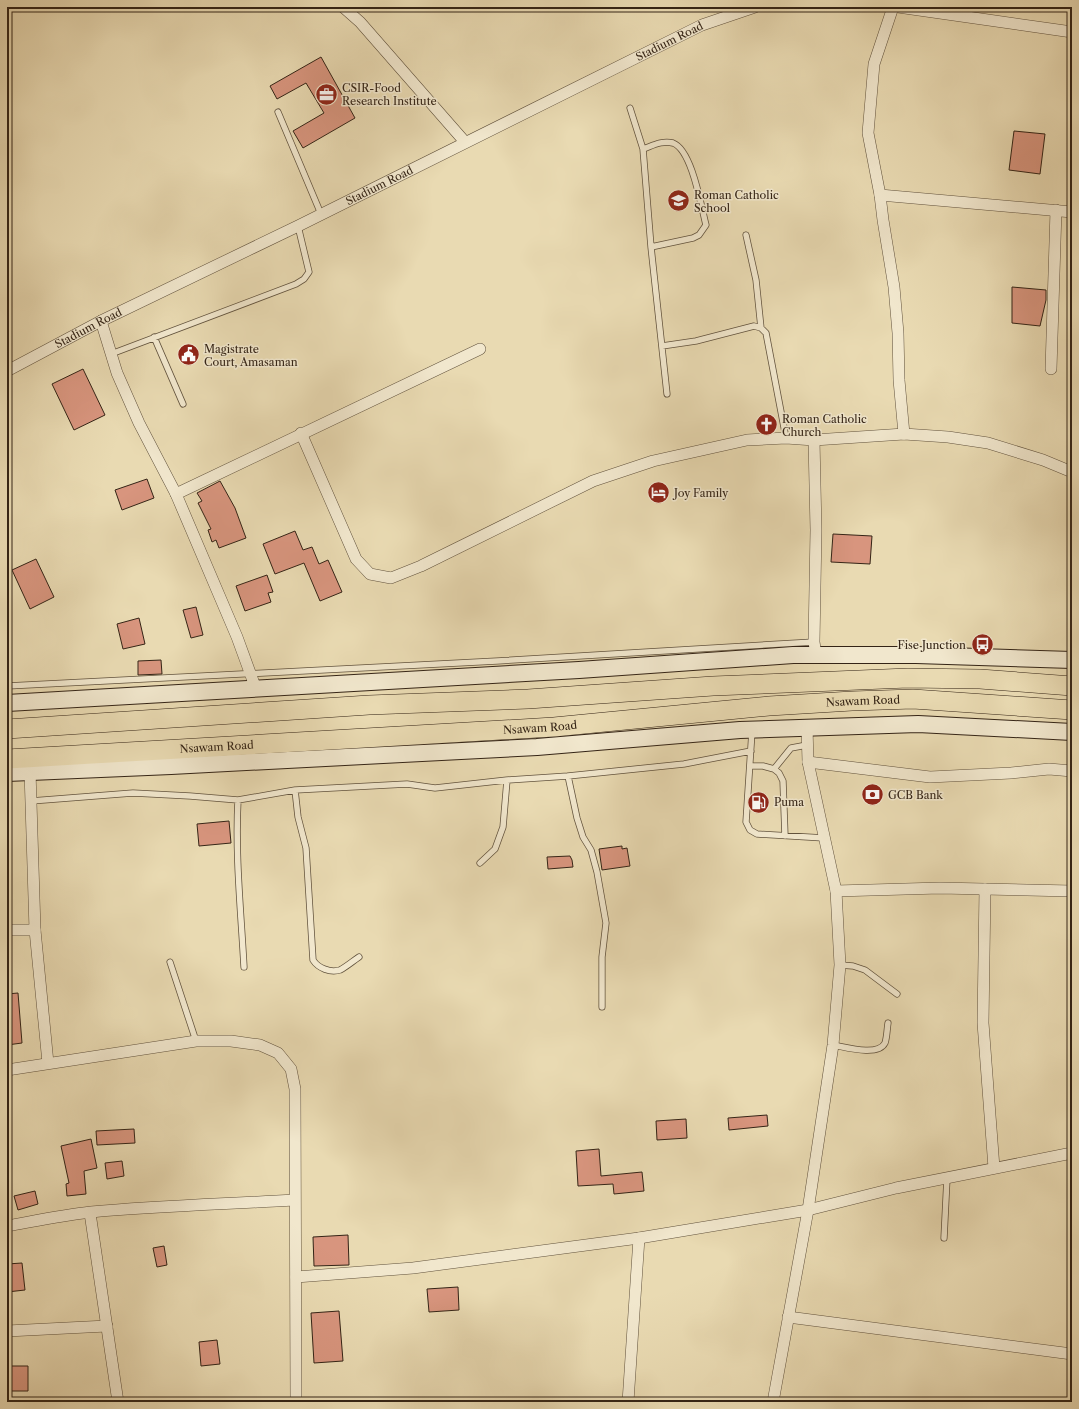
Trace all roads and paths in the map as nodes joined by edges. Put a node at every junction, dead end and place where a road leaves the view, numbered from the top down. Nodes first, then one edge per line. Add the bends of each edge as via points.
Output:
1 (343, 7) edge
2 (755, 7) edge
3 (893, 7) edge
4 (898, 7) edge
5 (1072, 32) edge
6 (630, 108) dead end
7 (278, 112) dead end
8 (465, 142) junction
9 (643, 150) junction
10 (880, 195) junction
11 (1056, 210) junction
12 (1072, 212) edge
13 (321, 214) junction
14 (298, 226) junction
15 (746, 235) dead end
16 (651, 248) junction
17 (101, 321) junction
18 (761, 328) junction
19 (154, 338) junction
20 (662, 346) junction
21 (480, 349) dead end
22 (111, 354) junction
23 (1051, 369) dead end
24 (7, 371) edge
25 (667, 394) dead end
26 (183, 404) dead end
27 (301, 434) junction
28 (904, 434) junction
29 (786, 438) junction
30 (814, 440) junction
31 (1072, 472) edge
32 (176, 494) junction
33 (815, 648) junction
34 (1072, 660) edge
35 (250, 673) junction
36 (7, 686) edge
37 (1072, 686) edge
38 (256, 689) junction
39 (7, 703) edge
40 (1072, 710) edge
41 (807, 727) junction
42 (7, 729) edge
43 (752, 729) junction
44 (1072, 732) edge
45 (807, 745) junction
46 (751, 751) junction
47 (7, 759) edge
48 (808, 762) junction
49 (750, 766) junction
50 (774, 769) junction
51 (30, 771) junction
52 (1072, 771) edge
53 (7, 772) edge
54 (568, 776) junction
55 (507, 780) junction
56 (295, 790) junction
57 (238, 800) junction
58 (31, 801) junction
59 (785, 836) junction
60 (824, 838) junction
61 (480, 863) dead end
62 (985, 889) junction
63 (836, 891) junction
64 (1072, 891) edge
65 (7, 930) edge
66 (34, 930) junction
67 (359, 956) dead end
68 (170, 962) dead end
69 (840, 965) junction
70 (244, 967) dead end
71 (897, 994) dead end
72 (602, 1007) dead end
73 (888, 1024) dead end
74 (196, 1041) junction
75 (833, 1045) junction
76 (48, 1063) junction
77 (7, 1070) edge
78 (1072, 1153) edge
79 (994, 1168) junction
80 (947, 1178) junction
81 (294, 1200) junction
82 (808, 1210) junction
83 (90, 1212) junction
84 (7, 1226) edge
85 (638, 1238) junction
86 (944, 1238) dead end
87 (296, 1277) junction
88 (788, 1317) junction
89 (107, 1326) junction
90 (7, 1331) edge
91 (1072, 1354) edge
92 (118, 1402) edge
93 (296, 1402) edge
94 (628, 1402) edge
95 (773, 1402) edge

1 - 8 street via 360,22
2 - 8 street, Stadium Road via 702,25
3 - 10 street via 874,64 868,133
4 - 5 street
6 - 9 lane
7 - 13 lane
8 - 13 street, Stadium Road
9 - 16 lane
9 - 16 lane via 663,142 673,143 682,150 689,162 706,225 699,235 693,238
10 - 11 street
10 - 28 street via 895,302
11 - 12 street
11 - 23 street
13 - 14 street, Stadium Road
14 - 17 street, Stadium Road
14 - 19 lane via 309,272 304,279
15 - 18 lane via 756,280
16 - 20 lane
17 - 22 street
17 - 24 street, Stadium Road
18 - 20 lane via 754,326 696,341
18 - 29 lane via 766,333
19 - 22 lane
19 - 26 lane
20 - 25 lane
21 - 27 street
22 - 32 street via 139,423
27 - 29 street via 356,559 370,574 391,578 421,566 592,481 653,461 712,447 747,440
27 - 32 street
28 - 30 street
28 - 31 street via 988,443
29 - 30 street
30 - 33 street
32 - 35 street
33 - 34 main road via 916,655
33 - 35 lane
33 - 38 main road via 793,655 572,671
35 - 36 lane
35 - 38 street
37 - 42 highway, Nsawam Road via 980,679 908,678 369,705
38 - 39 main road
40 - 47 highway, Nsawam Road via 913,699 852,700 554,727
41 - 43 main road
41 - 44 main road via 918,724
41 - 45 street
43 - 46 lane
43 - 51 main road via 537,747
45 - 48 street
45 - 50 lane via 791,748
46 - 49 lane
46 - 54 lane via 684,764
48 - 52 street via 930,777 1048,769
48 - 60 street
49 - 50 lane
49 - 59 lane via 746,822 750,830 757,834
50 - 59 lane via 783,782
51 - 53 main road
51 - 58 street
54 - 55 lane
54 - 72 lane via 577,818 583,837 591,850 597,872 606,923 602,957
55 - 56 lane via 435,788 407,784
55 - 61 lane via 503,827 495,849
56 - 57 lane
56 - 67 lane via 298,817 306,848 313,960 316,965 332,971 339,970
57 - 58 lane via 133,793
57 - 70 lane
58 - 66 street
59 - 60 lane
60 - 63 street
62 - 63 street
62 - 64 street
62 - 79 street via 983,1023
63 - 69 street
65 - 66 street
66 - 76 street
68 - 74 lane
69 - 71 lane via 865,970
69 - 75 street
73 - 75 lane via 885,1042 876,1050 866,1051
74 - 76 street
74 - 81 street via 231,1041 260,1045 278,1053 290,1070 295,1089
75 - 82 street
76 - 77 street
78 - 79 street
79 - 80 street
80 - 82 street
80 - 86 lane
81 - 83 street
81 - 87 street
82 - 85 street
82 - 88 street
83 - 84 street
83 - 89 street
85 - 87 street via 413,1268
85 - 94 street
87 - 93 street
88 - 91 street
88 - 95 street
89 - 90 street
89 - 92 street

